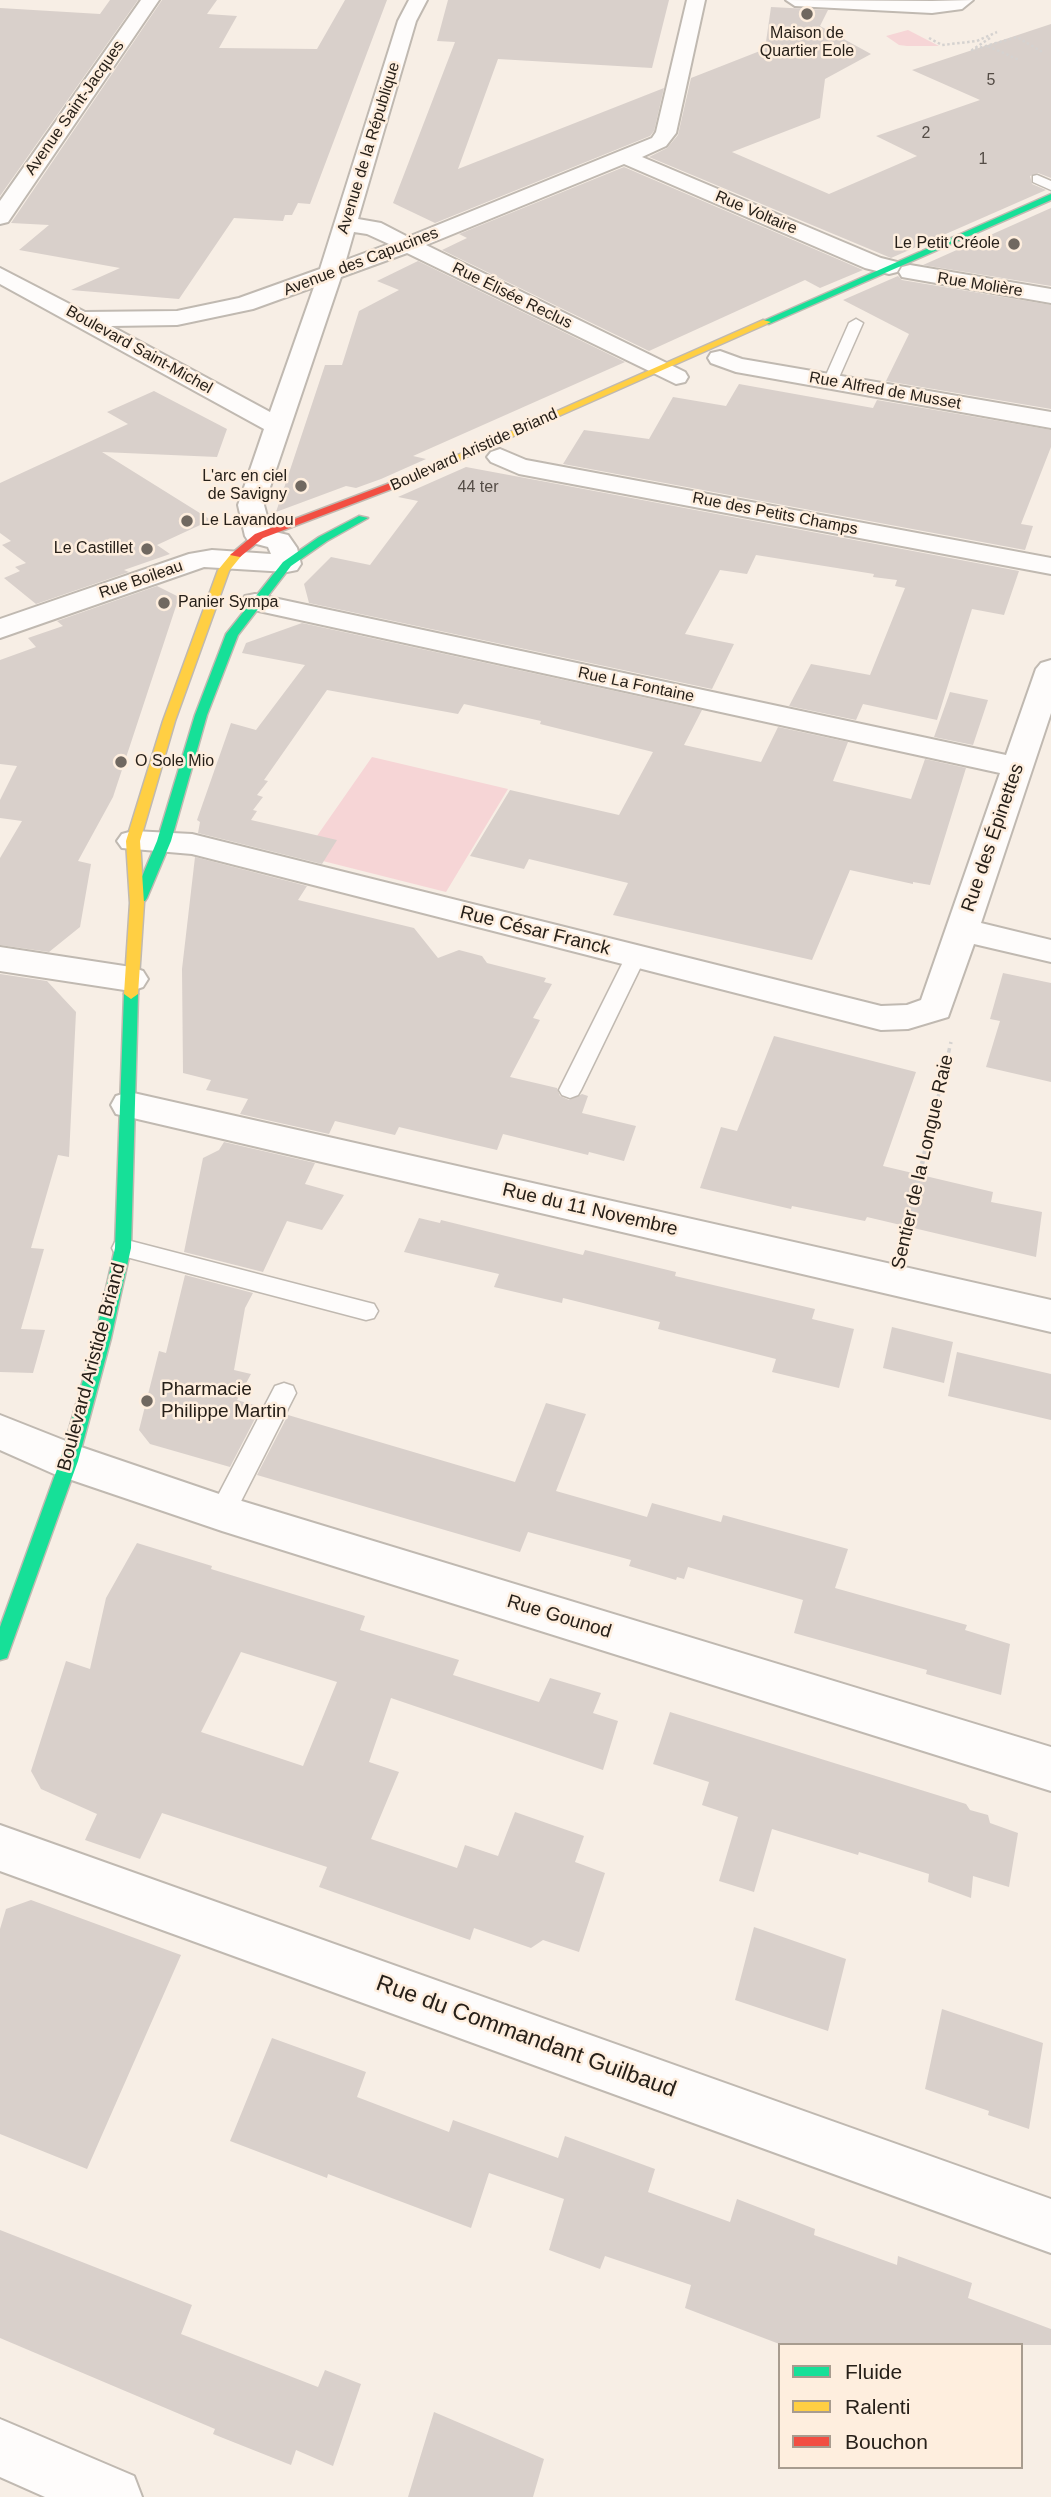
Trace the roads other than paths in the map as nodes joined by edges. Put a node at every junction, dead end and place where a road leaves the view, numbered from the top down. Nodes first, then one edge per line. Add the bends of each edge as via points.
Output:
1 (150, 0) edge
2 (418, 0) edge
3 (696, 0) edge
4 (795, 0) edge
5 (964, 0) edge
6 (625, 157) junction
7 (1037, 179) dead end
8 (1051, 186) edge
9 (1051, 197) edge
10 (1051, 211) edge
11 (0, 217) edge
12 (346, 224) junction
13 (408, 245) junction
14 (900, 269) junction
15 (0, 275) edge
16 (330, 275) junction
17 (1051, 296) edge
18 (85, 319) junction
19 (856, 323) dead end
20 (720, 358) junction
21 (667, 373) junction
22 (830, 382) junction
23 (585, 401) junction
24 (1051, 420) edge
25 (278, 426) junction
26 (495, 460) junction
27 (374, 513) dead end
28 (259, 536) junction
29 (231, 560) junction
30 (287, 564) junction
31 (1051, 566) edge
32 (255, 602) junction
33 (6, 621) edge
34 (1051, 669) edge
35 (1017, 767) junction
36 (149, 841) junction
37 (137, 903) junction
38 (961, 930) junction
39 (1051, 951) edge
40 (636, 956) junction
41 (0, 959) edge
42 (131, 979) junction
43 (936, 1008) joint
44 (570, 1090) dead end
45 (129, 1105) junction
46 (123, 1248) junction
47 (366, 1311) dead end
48 (1051, 1316) edge
49 (284, 1393) dead end
50 (0, 1432) edge
51 (69, 1461) junction
52 (222, 1513) junction
53 (0, 1651) edge
54 (1051, 1769) edge
55 (0, 1848) edge
56 (1051, 2226) edge
57 (0, 2448) edge
58 (113, 2497) edge

1 - 11 street, Avenue Saint-Jacques
2 - 12 street, Avenue de la République via 407,21
3 - 6 street, Avenue des Capucines via 664,138
4 - 5 street via 932,7
6 - 13 street, Avenue des Capucines
6 - 14 street, Rue Voltaire via 873,263
7 - 8 lane
9 - 14 main road, Boulevard Aristide Briand
10 - 14 main road, Boulevard Aristide Briand
12 - 13 street, Rue Élisée Reclus via 373,228
12 - 16 street, Avenue de la République
13 - 16 street, Avenue des Capucines
13 - 21 street, Rue Élisée Reclus
14 - 17 street, Rue Molière
14 - 20 main road, Boulevard Aristide Briand
14 - 21 main road, Boulevard Aristide Briand
15 - 18 street, Boulevard Saint-Michel
16 - 18 street, Avenue des Capucines via 211,313
16 - 25 street, Avenue de la République
18 - 25 street, Boulevard Saint-Michel
19 - 22 lane
20 - 21 main road, Boulevard Aristide Briand
20 - 22 street, Rue Alfred de Musset
21 - 23 main road, Boulevard Aristide Briand
21 - 26 main road, Boulevard Aristide Briand
22 - 24 street, Rue Alfred de Musset
23 - 26 main road via 557,422 498,449
23 - 28 main road, Boulevard Aristide Briand via 391,487
25 - 28 street, Avenue de la République via 251,505
26 - 31 street, Rue des Petits Champs
27 - 30 main road, Boulevard Aristide Briand
28 - 29 main road, Boulevard Aristide Briand
28 - 30 street via 278,541
29 - 30 street, Rue Boileau
29 - 33 street, Rue Boileau via 199,559
29 - 36 main road, Boulevard Aristide Briand via 169,721
30 - 32 main road, Boulevard Aristide Briand
32 - 35 street, Rue La Fontaine
32 - 36 main road, Boulevard Aristide Briand via 232,634
34 - 35 street, Rue des Épinettes
35 - 38 street, Rue des Épinettes
36 - 37 main road, Boulevard Aristide Briand
36 - 37 main road, Boulevard Aristide Briand
36 - 40 street, Rue César Franck via 192,844
37 - 42 main road, Boulevard Aristide Briand
38 - 39 street
38 - 43 street, Rue des Épinettes
40 - 43 street, Rue César Franck via 880,1018 908,1017
40 - 44 lane
41 - 42 street
42 - 45 main road, Boulevard Aristide Briand
45 - 46 main road, Boulevard Aristide Briand
45 - 48 street, Rue du 11 Novembre
46 - 47 lane
46 - 51 main road, Boulevard Aristide Briand
49 - 52 lane
50 - 51 street, Rue Gounod
51 - 52 street, Rue Gounod
51 - 53 main road, Boulevard Aristide Briand
52 - 54 street, Rue Gounod
55 - 56 street, Rue du Commandant Guilbaud
57 - 58 street

